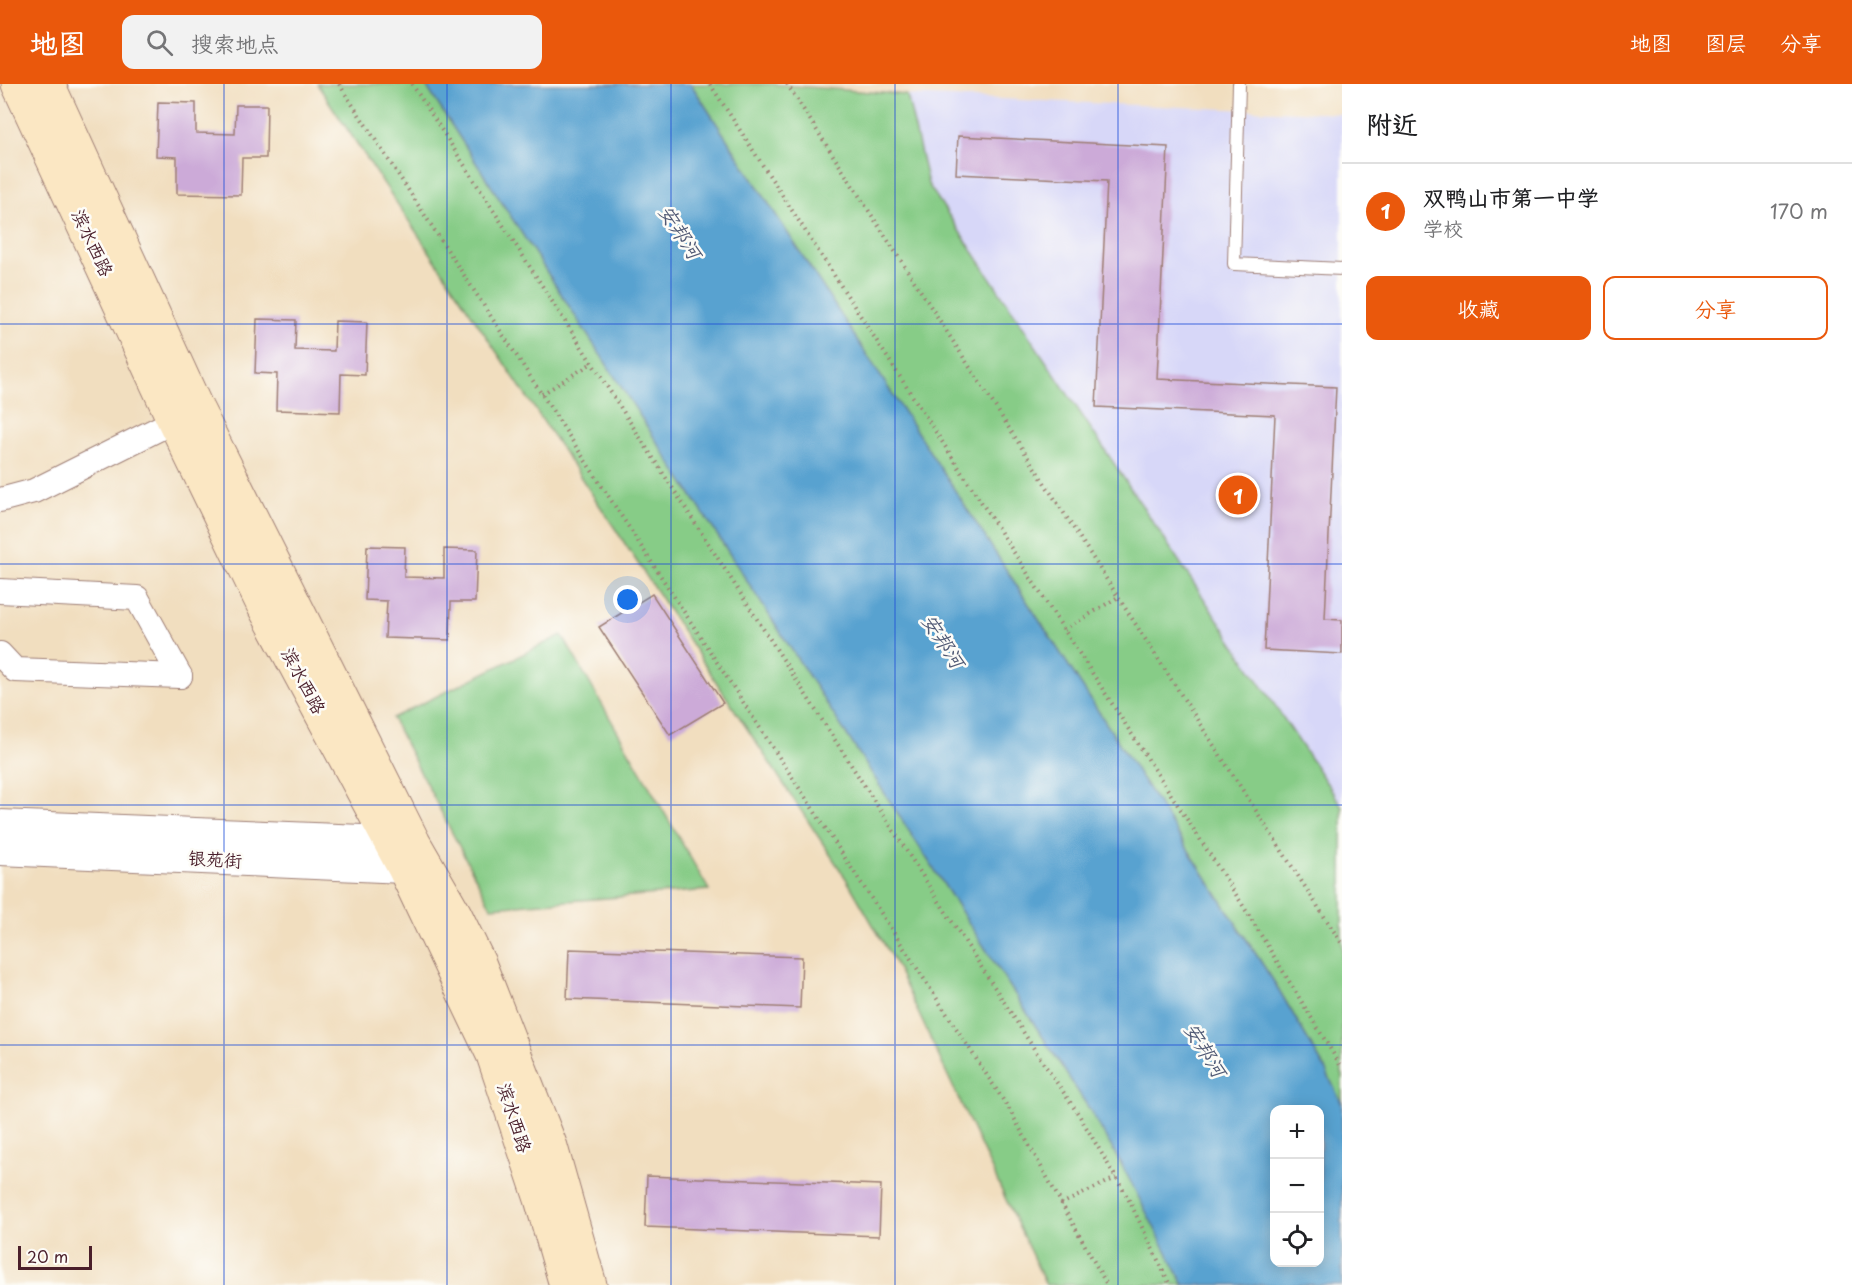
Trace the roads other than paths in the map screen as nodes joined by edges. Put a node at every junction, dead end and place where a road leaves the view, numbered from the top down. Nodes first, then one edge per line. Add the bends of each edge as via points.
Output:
1 (18, 84) edge
2 (48, 84) edge
3 (1239, 84) edge
4 (1342, 269) edge
5 (185, 415) junction
6 (0, 500) edge
7 (0, 591) edge
8 (0, 654) edge
9 (0, 825) edge
10 (0, 850) edge
11 (409, 855) junction
12 (566, 1285) edge
13 (590, 1285) edge

1 - 5 main road, 滨水西路
2 - 5 main road, 滨水西路
3 - 4 lane via 1234,264
5 - 6 street via 34,491
5 - 11 main road, 滨水西路
7 - 8 street via 137,598 180,676 15,670
9 - 11 street, 银苑街
10 - 11 street, 银苑街
11 - 12 main road, 滨水西路 via 493,1055
11 - 13 main road, 滨水西路 via 455,914 479,963 551,1147

